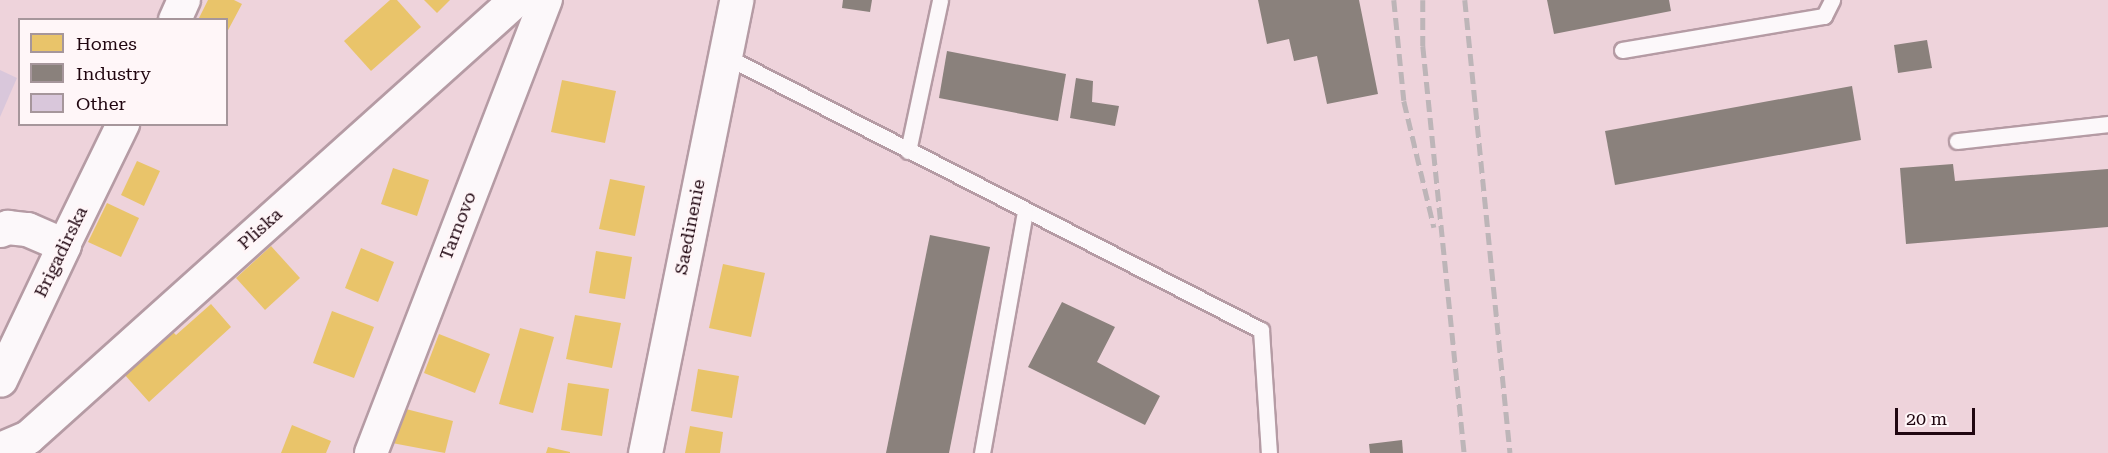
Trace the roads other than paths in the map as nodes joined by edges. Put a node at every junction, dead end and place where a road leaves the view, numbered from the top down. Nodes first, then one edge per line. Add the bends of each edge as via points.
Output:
1 (184, 0) edge
2 (515, 0) edge
3 (546, 0) edge
4 (736, 0) edge
5 (940, 0) edge
6 (1832, 0) edge
7 (176, 18) edge
8 (1622, 50) dead end
9 (724, 56) junction
10 (2108, 124) edge
11 (122, 126) edge
12 (1957, 141) dead end
13 (908, 151) junction
14 (1025, 212) junction
15 (0, 230) edge
16 (64, 244) junction
17 (0, 380) edge
18 (0, 449) edge
19 (371, 453) edge
20 (645, 453) edge
21 (982, 453) edge
22 (1269, 453) edge

1 - 7 street
2 - 18 street, Pliska via 28,437
3 - 19 street, Tarnovo
4 - 9 street, Saedinenie
5 - 13 lane
6 - 8 lane via 1824,16
9 - 13 lane
9 - 20 street, Saedinenie
10 - 12 lane
11 - 16 street, Brigadirska
13 - 14 lane
14 - 21 lane
14 - 22 lane via 1261,330
15 - 16 street via 27,229
16 - 17 street, Brigadirska

